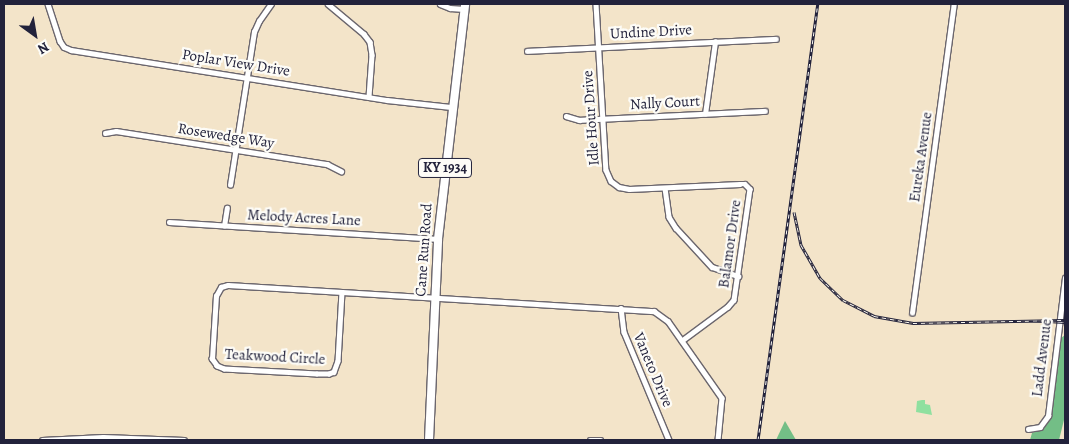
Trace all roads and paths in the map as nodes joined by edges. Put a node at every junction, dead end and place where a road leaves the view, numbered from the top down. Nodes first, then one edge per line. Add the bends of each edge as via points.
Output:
1 (48, 4) edge
2 (271, 4) edge
3 (328, 4) edge
4 (440, 4) edge
5 (596, 4) edge
6 (954, 4) edge
7 (464, 6) edge
8 (776, 39) dead end
9 (715, 42) junction
10 (598, 47) junction
11 (528, 51) dead end
12 (247, 77) junction
13 (369, 97) junction
14 (452, 107) junction
15 (766, 111) dead end
16 (705, 114) junction
17 (566, 116) dead end
18 (603, 119) junction
19 (105, 133) dead end
20 (236, 150) junction
21 (341, 171) dead end
22 (230, 185) dead end
23 (747, 186) joint
24 (665, 188) junction
25 (227, 208) dead end
26 (169, 222) dead end
27 (224, 226) junction
28 (438, 239) junction
29 (738, 276) junction
30 (1065, 278) edge
31 (342, 292) junction
32 (434, 297) junction
33 (621, 308) junction
34 (912, 313) dead end
35 (682, 341) junction
36 (1028, 428) dead end
37 (118, 439) edge
38 (43, 440) edge
39 (184, 440) edge
40 (429, 440) edge
41 (590, 440) edge
42 (600, 440) edge
43 (669, 440) edge
44 (718, 440) edge

1 - 12 street, Poplar View Drive via 60,40 68,49
2 - 12 street via 254,32
3 - 13 street via 370,42
4 - 7 street via 450,8
5 - 10 street, Idle Hour Drive
6 - 34 street, Eureka Avenue
7 - 14 highway, Cane Run Road / KY 1934
8 - 9 street, Undine Drive
9 - 10 street, Undine Drive
9 - 16 street
10 - 11 street, Undine Drive
10 - 18 street, Idle Hour Drive
12 - 13 street, Poplar View Drive
12 - 20 street
13 - 14 street, Poplar View Drive
14 - 28 highway, Cane Run Road / KY 1934
15 - 16 street, Nally Court
16 - 18 street, Nally Court
17 - 18 street, Nally Court via 579,120
18 - 24 street, Idle Hour Drive via 606,170 611,181 629,189
19 - 20 street, Rosewedge Way
20 - 21 street, Rosewedge Way via 328,164
20 - 22 street
23 - 24 street, Idle Hour Drive
23 - 29 street, Balamor Drive via 750,192
24 - 29 street via 669,217 676,228 712,267
25 - 27 street
26 - 27 street, Melody Acres Lane
27 - 28 street, Melody Acres Lane
28 - 32 highway, Cane Run Road / KY 1934
29 - 35 street, Balamor Drive via 731,304
30 - 36 street, Ladd Avenue via 1048,416 1040,427
31 - 31 street, Teakwood Circle via 338,361 332,373 224,369 213,361 216,296 221,287
31 - 32 street, Teakwood Circle
32 - 33 street, Teakwood Circle
32 - 40 highway, Cane Run Road / KY 1934
33 - 35 street, Teakwood Circle via 657,312
33 - 43 street, Vaneto Drive via 624,332
35 - 44 street, Teakwood Circle via 722,398
37 - 38 street
37 - 39 street
41 - 42 street

